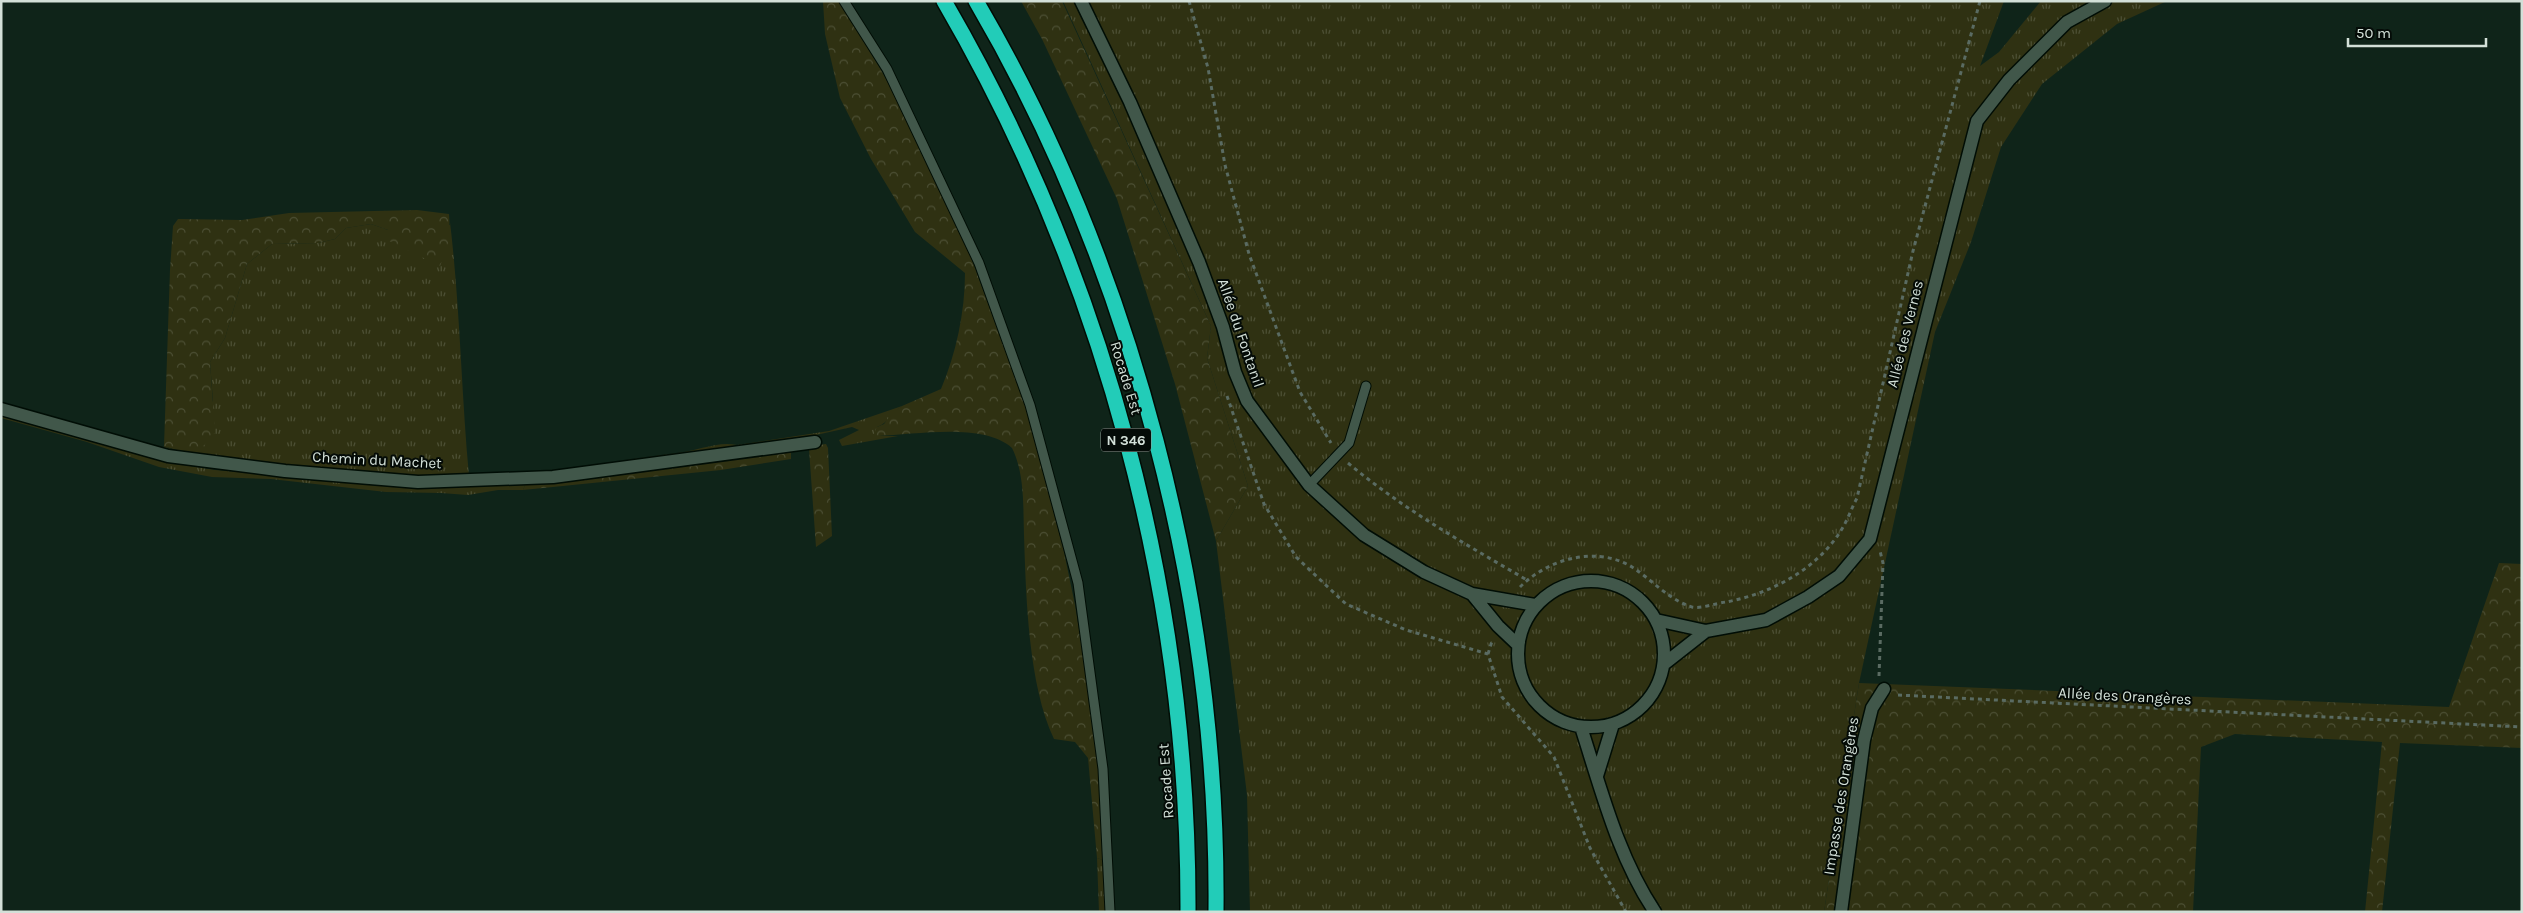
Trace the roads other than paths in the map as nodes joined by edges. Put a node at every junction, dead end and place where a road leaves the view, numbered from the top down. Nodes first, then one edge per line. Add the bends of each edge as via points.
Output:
1 (844, 1) edge
2 (944, 1) edge
3 (976, 1) edge
4 (1081, 1) edge
5 (2105, 1) edge
6 (1366, 386) dead end
7 (1, 409) edge
8 (816, 442) dead end
9 (1309, 485) junction
10 (1472, 594) junction
11 (1536, 605) junction
12 (1656, 620) junction
13 (1706, 631) junction
14 (1518, 645) junction
15 (1664, 664) junction
16 (1884, 690) road end
17 (1613, 724) junction
18 (1580, 727) junction
19 (1597, 776) junction
20 (1110, 912) edge
21 (1188, 912) edge
22 (1216, 912) edge
23 (1655, 912) edge
24 (1840, 912) edge

1 - 20 lane via 887,69 979,263 1030,405 1078,583 1103,769
2 - 21 highway, Rocade Est / N 346 via 1029,166 1083,300 1123,426 1158,575 1174,677 1187,820
3 - 22 highway, Rocade Est / N 346 via 1026,94 1073,196 1110,292 1152,423 1185,569 1201,673 1215,819
4 - 9 street, Allée du Fontanil via 1130,102 1199,262 1223,327 1235,372 1248,401
5 - 13 street, Allée des Vernes via 2067,22 2009,80 1977,121 1870,539 1839,576 1808,597 1766,620
6 - 9 lane via 1349,443
7 - 8 street, Chemin du Machet via 168,456 285,471 418,482 553,477
9 - 10 street, Allée du Fontanil via 1364,535 1424,572
10 - 11 street, Allée du Fontanil
10 - 14 street, Allée du Fontanil
11 - 12 street via 1554,590 1576,582 1600,581 1622,587 1642,601
11 - 14 street via 1523,624
12 - 13 street, Allée des Vernes
12 - 15 street via 1664,642
13 - 15 street, Allée des Vernes
14 - 18 street via 1518,668 1526,689 1552,716
15 - 17 street via 1658,684 1647,701 1632,715
16 - 24 street, Impasse des Orangères via 1872,708 1864,740
17 - 18 street
17 - 19 street
18 - 19 street
19 - 23 street via 1623,850

